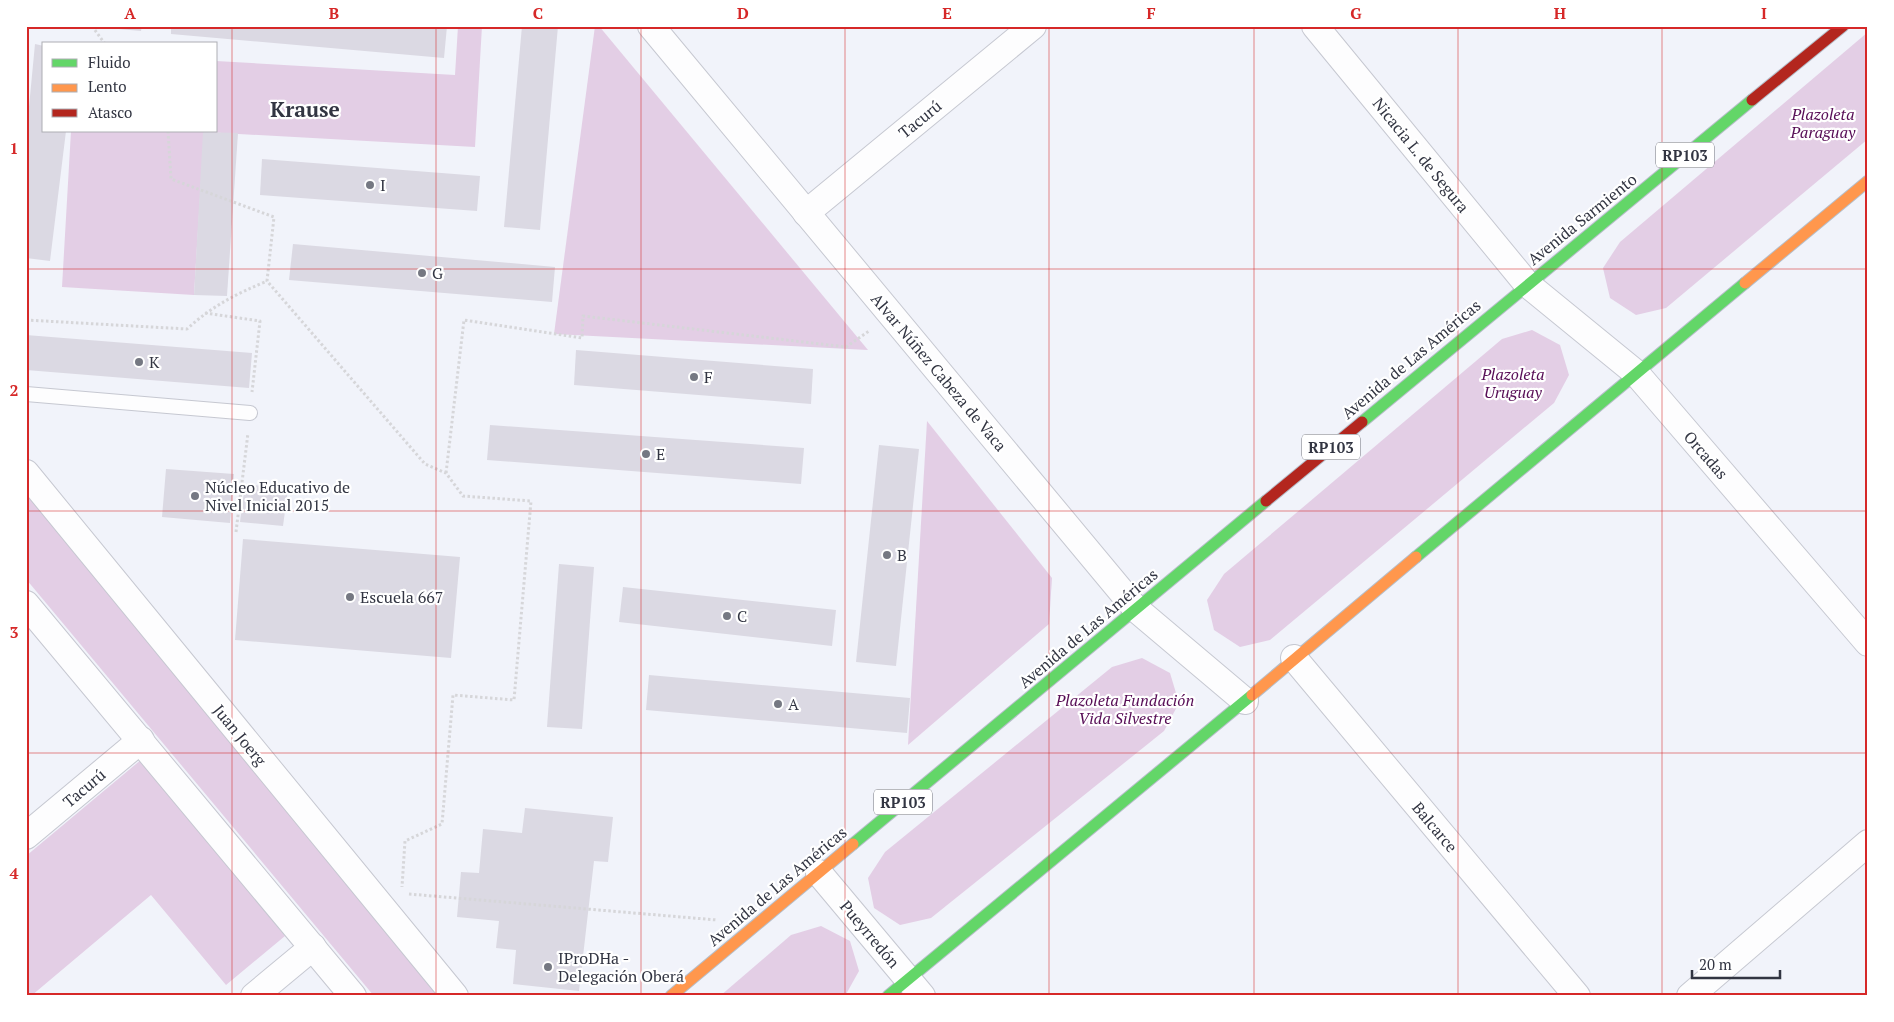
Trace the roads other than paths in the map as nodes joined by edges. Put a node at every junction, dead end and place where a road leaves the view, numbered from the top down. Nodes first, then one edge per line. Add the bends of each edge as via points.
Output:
1 (651, 26) edge
2 (1033, 26) edge
3 (1315, 26) edge
4 (1843, 26) edge
5 (1868, 181) edge
6 (806, 212) junction
7 (1526, 284) junction
8 (1636, 373) junction
9 (26, 394) edge
10 (250, 414) dead end
11 (26, 473) edge
12 (26, 604) edge
13 (1136, 609) junction
14 (1868, 644) edge
15 (1294, 658) junction
16 (1245, 701) junction
17 (141, 740) junction
18 (26, 836) edge
19 (1868, 843) edge
20 (819, 873) junction
21 (313, 947) junction
22 (915, 988) edge
23 (254, 996) edge
24 (353, 996) edge
25 (455, 996) edge
26 (671, 996) edge
27 (888, 996) edge
28 (1577, 996) edge
29 (1690, 996) edge

1 - 6 street, Alvar Núñez Cabeza de Vaca
2 - 6 street, Tacurú
3 - 7 street, Nicacia L. de Segura
4 - 7 main road, Avenida Sarmiento / RP103
5 - 8 main road
6 - 13 street, Alvar Núñez Cabeza de Vaca
7 - 8 street, Orcadas
7 - 13 main road, Avenida de Las Américas / RP103
8 - 14 street, Orcadas
8 - 15 main road
9 - 10 lane
11 - 25 street, Juan Joerg
12 - 17 street
13 - 16 street, Alvar Núñez Cabeza de Vaca
13 - 20 main road, Avenida de Las Américas / RP103
15 - 16 main road
15 - 28 street, Balcarce
16 - 22 main road
17 - 18 street, Tacurú
17 - 21 street
19 - 29 street
20 - 22 street, Pueyrredón
20 - 26 main road, Avenida de Las Américas / RP103
21 - 23 street
21 - 24 street
22 - 27 main road

